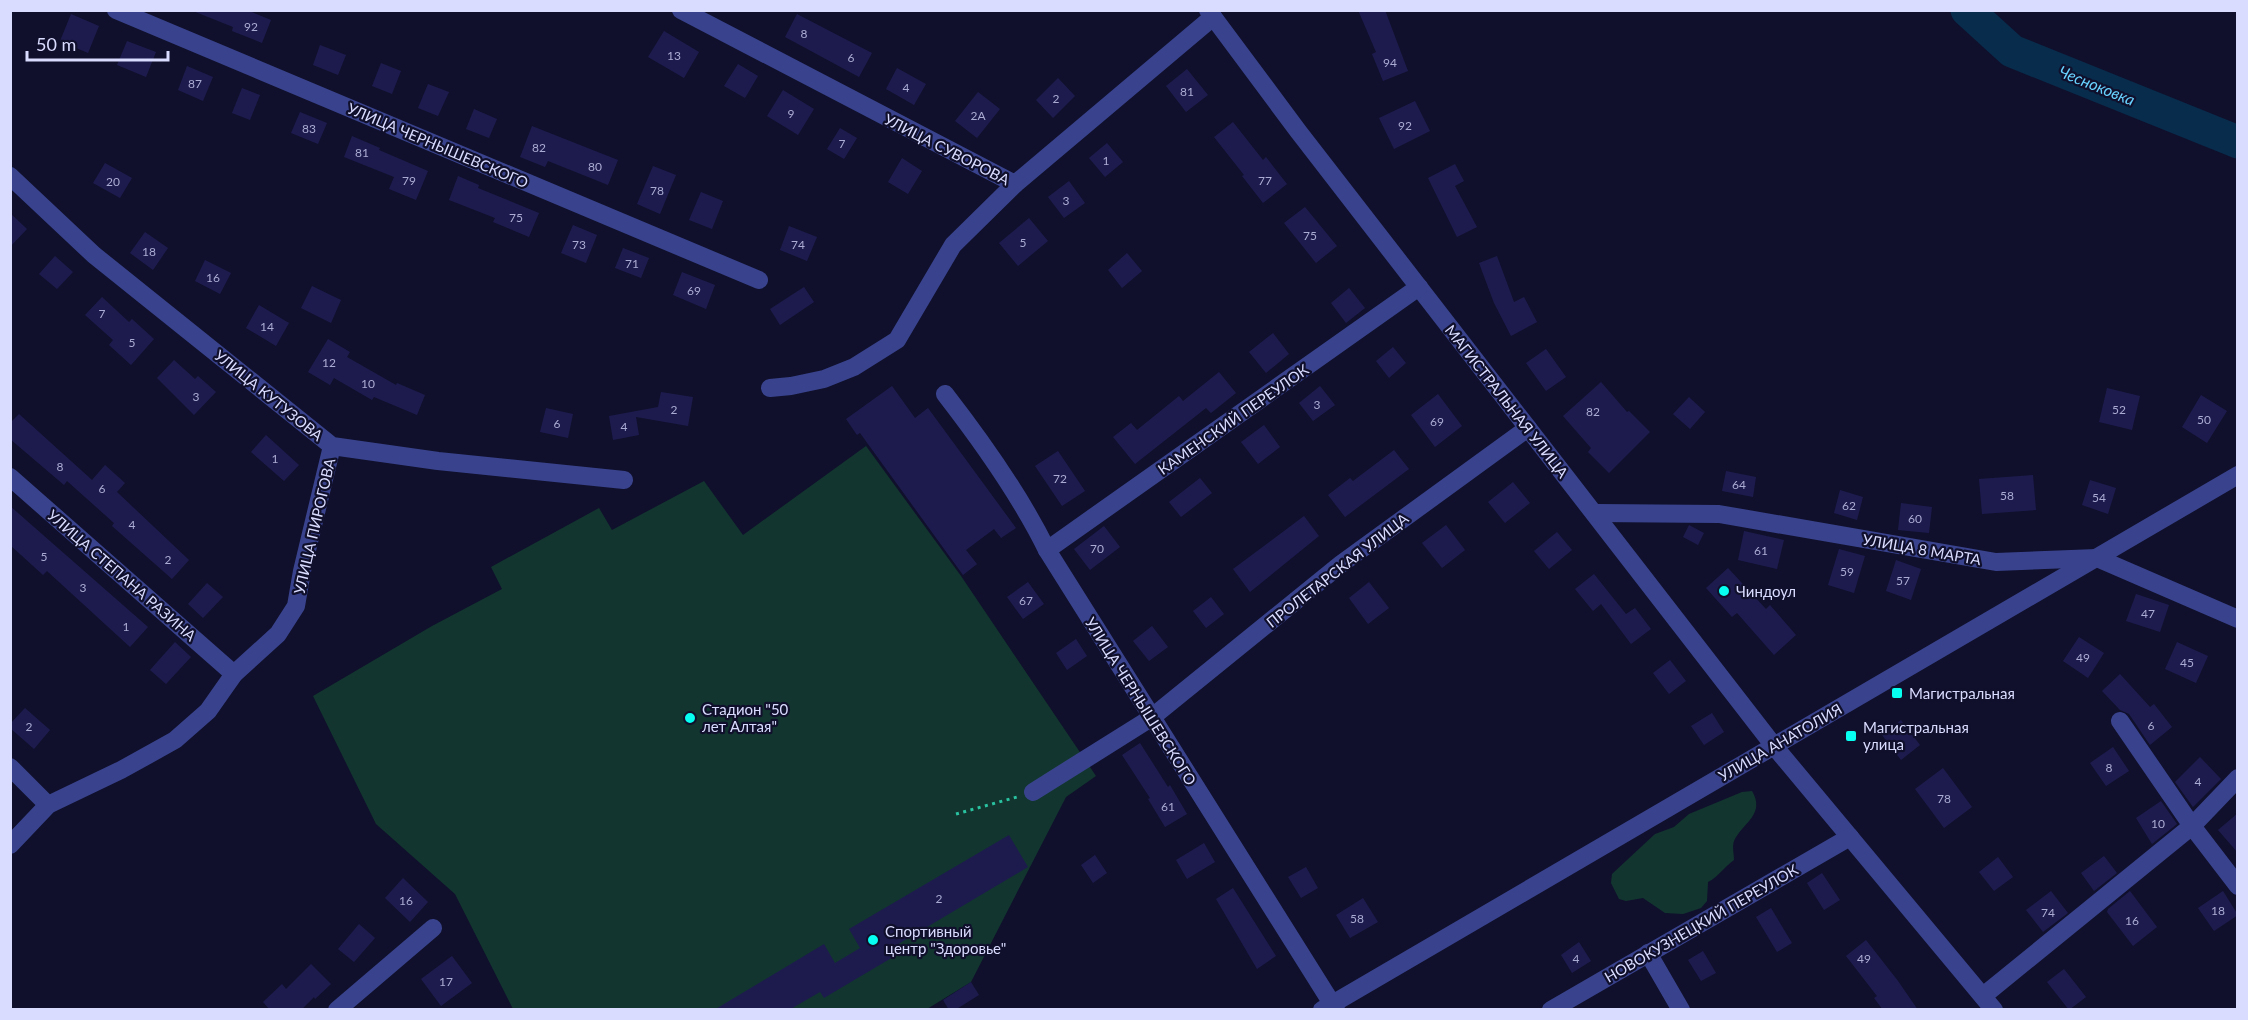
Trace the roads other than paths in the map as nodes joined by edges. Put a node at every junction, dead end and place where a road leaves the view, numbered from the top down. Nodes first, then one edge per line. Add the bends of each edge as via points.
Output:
1 (116, 10) edge
2 (681, 10) edge
3 (1211, 14) edge
4 (10, 176) edge
5 (1014, 184) junction
6 (759, 280) dead end
7 (1419, 287) junction
8 (770, 388) dead end
9 (945, 394) dead end
10 (1528, 428) junction
11 (332, 446) junction
12 (2238, 475) edge
13 (10, 477) edge
14 (624, 480) dead end
15 (1596, 513) junction
16 (1047, 550) junction
17 (2097, 558) junction
18 (2238, 619) edge
19 (234, 674) junction
20 (1151, 718) junction
21 (2120, 721) dead end
22 (1774, 746) junction
23 (10, 767) edge
24 (2238, 778) edge
25 (1033, 792) road end
26 (48, 805) junction
27 (2192, 826) junction
28 (1850, 837) junction
29 (10, 845) edge
30 (2238, 886) edge
31 (433, 928) dead end
32 (1648, 953) junction
33 (1988, 1003) edge
34 (1330, 1008) edge
35 (337, 1010) edge
36 (1551, 1010) edge
37 (1681, 1010) edge

1 - 6 street, УЛИЦА ЧЕРНЫШЕВСКОГО
2 - 5 street, УЛИЦА СУВОРОВА
3 - 5 street, УЛИЦА СУВОРОВА
3 - 7 street, МАГИСТРАЛЬНАЯ УЛИЦА
4 - 11 street, УЛИЦА КУТУЗОВА via 93,255
5 - 8 street via 953,245 897,340 854,367 824,379
7 - 10 street, МАГИСТРАЛЬНАЯ УЛИЦА
7 - 16 street, КАМЕНСКИЙ ПЕРЕУЛОК
9 - 16 street, УЛИЦА ЧЕРНЫШЕВСКОГО via 968,423
10 - 15 street, МАГИСТРАЛЬНАЯ УЛИЦА
10 - 20 street, ПРОЛЕТАРСКАЯ УЛИЦА via 1341,564
11 - 14 street, УЛИЦА КУТУЗОВА
11 - 19 street, УЛИЦА ПИРОГОВА via 296,606 278,634
12 - 17 street, УЛИЦА АНАТОЛИЯ
13 - 19 street, УЛИЦА СТЕПАНА РАЗИНА
15 - 17 street, УЛИЦА 8 МАРТА via 1719,514 1996,561
15 - 22 street, МАГИСТРАЛЬНАЯ УЛИЦА
16 - 20 street, УЛИЦА ЧЕРНЫШЕВСКОГО
17 - 18 street, УЛИЦА 8 МАРТА
17 - 22 street, УЛИЦА АНАТОЛИЯ
19 - 26 street, УЛИЦА ПИРОГОВА via 208,711 175,740
20 - 25 street, ПРОЛЕТАРСКАЯ УЛИЦА
20 - 34 street, УЛИЦА ЧЕРНЫШЕВСКОГО
21 - 27 street
22 - 28 street, МАГИСТРАЛЬНАЯ УЛИЦА
22 - 34 street, УЛИЦА АНАТОЛИЯ
23 - 26 street
24 - 27 street
26 - 29 street, УЛИЦА ПИРОГОВА
27 - 30 street
27 - 33 street
28 - 32 street, НОВОКУЗНЕЦКИЙ ПЕРЕУЛОК
28 - 33 street, МАГИСТРАЛЬНАЯ УЛИЦА
31 - 35 street
32 - 36 street, НОВОКУЗНЕЦКИЙ ПЕРЕУЛОК
32 - 37 street

